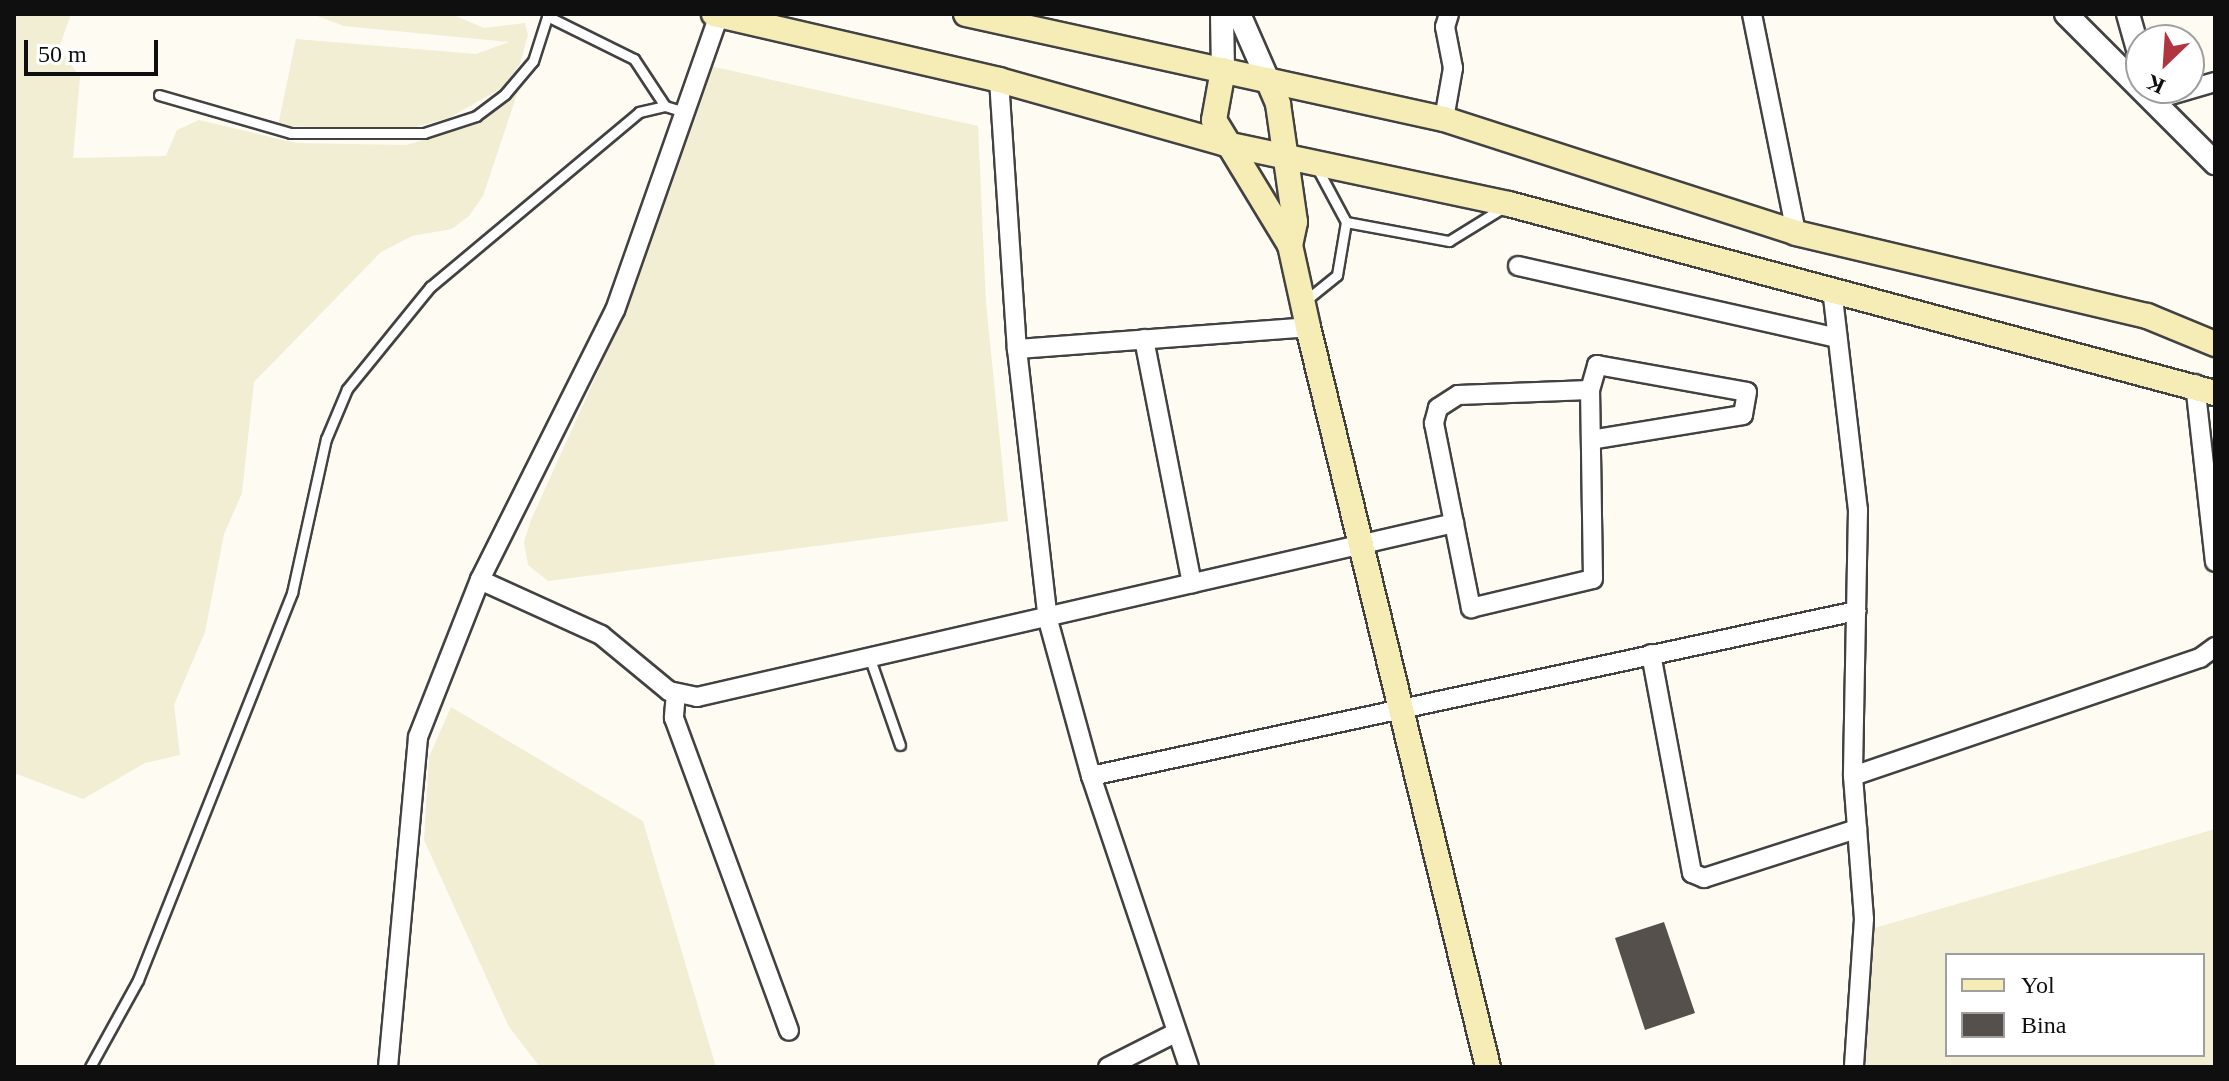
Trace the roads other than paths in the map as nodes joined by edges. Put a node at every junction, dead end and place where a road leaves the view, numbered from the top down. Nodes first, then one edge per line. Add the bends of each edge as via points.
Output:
1 (966, 14) edge
2 (1222, 14) edge
3 (1239, 14) edge
4 (1449, 14) edge
5 (1752, 14) edge
6 (2066, 14) edge
7 (547, 15) edge
8 (716, 15) edge
9 (996, 16) edge
10 (1223, 70) junction
11 (2125, 70) edge
12 (999, 80) junction
13 (1268, 80) junction
14 (159, 95) dead end
15 (2160, 104) edge
16 (665, 106) junction
17 (685, 112) junction
18 (1444, 119) junction
19 (1226, 144) junction
20 (1284, 156) junction
21 (1314, 163) junction
22 (2215, 163) edge
23 (1509, 204) junction
24 (1346, 222) junction
25 (1796, 233) junction
26 (1290, 245) junction
27 (1518, 266) dead end
28 (1832, 289) junction
29 (1305, 315) junction
30 (1837, 338) junction
31 (1144, 339) junction
32 (2215, 344) edge
33 (1017, 349) junction
34 (2205, 388) edge
35 (1590, 390) junction
36 (1591, 440) junction
37 (1454, 523) junction
38 (1360, 540) junction
39 (2215, 562) edge
40 (480, 580) junction
41 (1192, 583) junction
42 (1856, 611) junction
43 (1048, 620) junction
44 (2215, 647) edge
45 (1651, 654) junction
46 (870, 659) junction
47 (676, 693) junction
48 (1399, 708) junction
49 (900, 745) dead end
50 (1091, 776) junction
51 (1853, 776) junction
52 (1857, 829) junction
53 (789, 1030) dead end
54 (1177, 1032) junction
55 (90, 1067) edge
56 (388, 1067) edge
57 (1108, 1067) edge
58 (1189, 1067) edge
59 (1488, 1067) edge
60 (1854, 1067) edge

1 - 9 main road
2 - 10 street
3 - 13 street
4 - 18 street via 1445,27 1453,68
5 - 25 street
6 - 11 street
7 - 14 lane via 533,61 505,94 476,116 424,133 291,133
7 - 16 lane via 634,59
8 - 12 main road
8 - 17 street
9 - 10 main road
10 - 13 main road
10 - 19 main road via 1213,108
12 - 19 main road
12 - 33 street
13 - 18 main road
13 - 20 main road via 1278,104
15 - 22 street
16 - 17 lane
16 - 55 lane via 639,112 430,287 347,389 326,439 292,593 138,980
17 - 40 street via 615,310
18 - 25 main road
19 - 20 main road
19 - 26 main road
20 - 21 main road
20 - 26 main road via 1295,222
21 - 23 main road
21 - 24 lane
23 - 24 lane via 1449,241
23 - 28 main road
24 - 29 lane via 1337,275
25 - 32 main road via 2147,316
26 - 29 main road
27 - 30 street
28 - 30 street
28 - 34 main road
29 - 31 street
29 - 38 main road
30 - 42 street via 1858,510
31 - 33 street
31 - 41 street
33 - 43 street
34 - 39 street
35 - 36 street
35 - 36 street via 1597,365 1747,392 1743,415
35 - 37 street via 1458,395 1443,401 1434,423
36 - 37 street via 1593,579 1471,608
37 - 38 street
38 - 41 street
38 - 48 main road
40 - 47 street via 601,635
40 - 56 street via 418,737
41 - 43 street
42 - 45 street
42 - 51 street
43 - 46 street
43 - 50 street
44 - 51 street via 2200,658
45 - 48 street
45 - 52 street via 1692,873 1704,878
46 - 47 street via 697,697
46 - 49 lane
47 - 53 street via 674,718
48 - 50 street
48 - 59 main road
50 - 54 street
51 - 52 street
52 - 60 street via 1864,919
54 - 57 street
54 - 58 street

